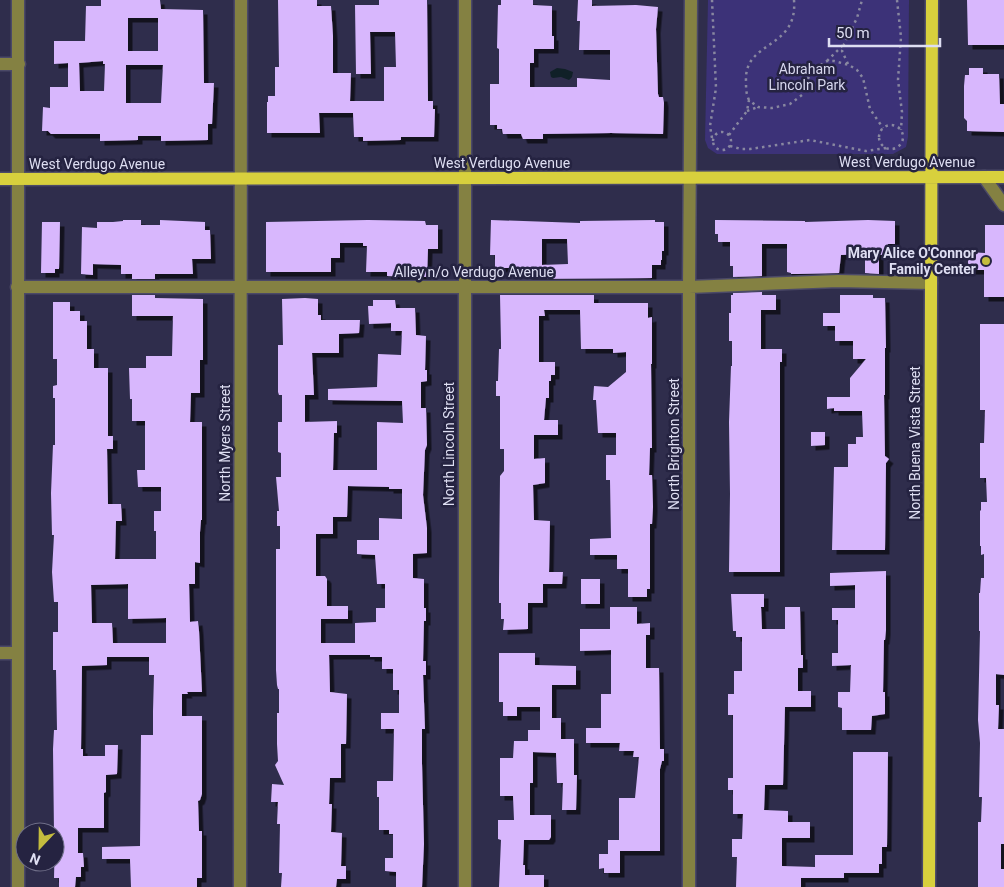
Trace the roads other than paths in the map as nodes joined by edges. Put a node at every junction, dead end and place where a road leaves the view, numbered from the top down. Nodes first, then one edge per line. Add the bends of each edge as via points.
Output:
1 (18, 0) edge
2 (241, 0) edge
3 (465, 0) edge
4 (691, 0) edge
5 (932, 0) edge
6 (0, 64) edge
7 (19, 64) junction
8 (932, 176) junction
9 (984, 177) junction
10 (1004, 177) edge
11 (465, 178) junction
12 (691, 178) junction
13 (0, 179) edge
14 (241, 179) junction
15 (18, 180) junction
16 (1004, 205) edge
17 (931, 283) junction
18 (17, 287) junction
19 (241, 287) junction
20 (464, 287) junction
21 (689, 287) junction
22 (0, 653) edge
23 (18, 653) junction
24 (18, 887) edge
25 (240, 887) edge
26 (465, 887) edge
27 (690, 887) edge
28 (929, 887) edge

1 - 7 street
2 - 14 street, North Myers Street
3 - 11 street, North Lincoln Street
4 - 12 street, North Brighton Street
5 - 8 main road, North Buena Vista Street
6 - 7 street
7 - 15 street
8 - 9 main road, West Verdugo Avenue
8 - 12 main road, West Verdugo Avenue
8 - 17 main road, North Buena Vista Street
9 - 10 main road, West Verdugo Avenue
9 - 16 street
11 - 12 main road, West Verdugo Avenue
11 - 14 main road, West Verdugo Avenue
11 - 20 street, North Lincoln Street
12 - 21 street, North Brighton Street
13 - 15 main road, West Verdugo Avenue
14 - 15 main road, West Verdugo Avenue
14 - 19 street, North Myers Street
15 - 18 street
17 - 21 street, Alley n/o Verdugo Avenue via 838,281
17 - 28 main road, North Buena Vista Street
18 - 19 street, Alley n/o Verdugo Avenue
18 - 23 street
19 - 20 street, Alley n/o Verdugo Avenue
19 - 25 street, North Myers Street
20 - 21 street, Alley n/o Verdugo Avenue
20 - 26 street, North Lincoln Street
21 - 27 street, North Brighton Street
22 - 23 street
23 - 24 street

